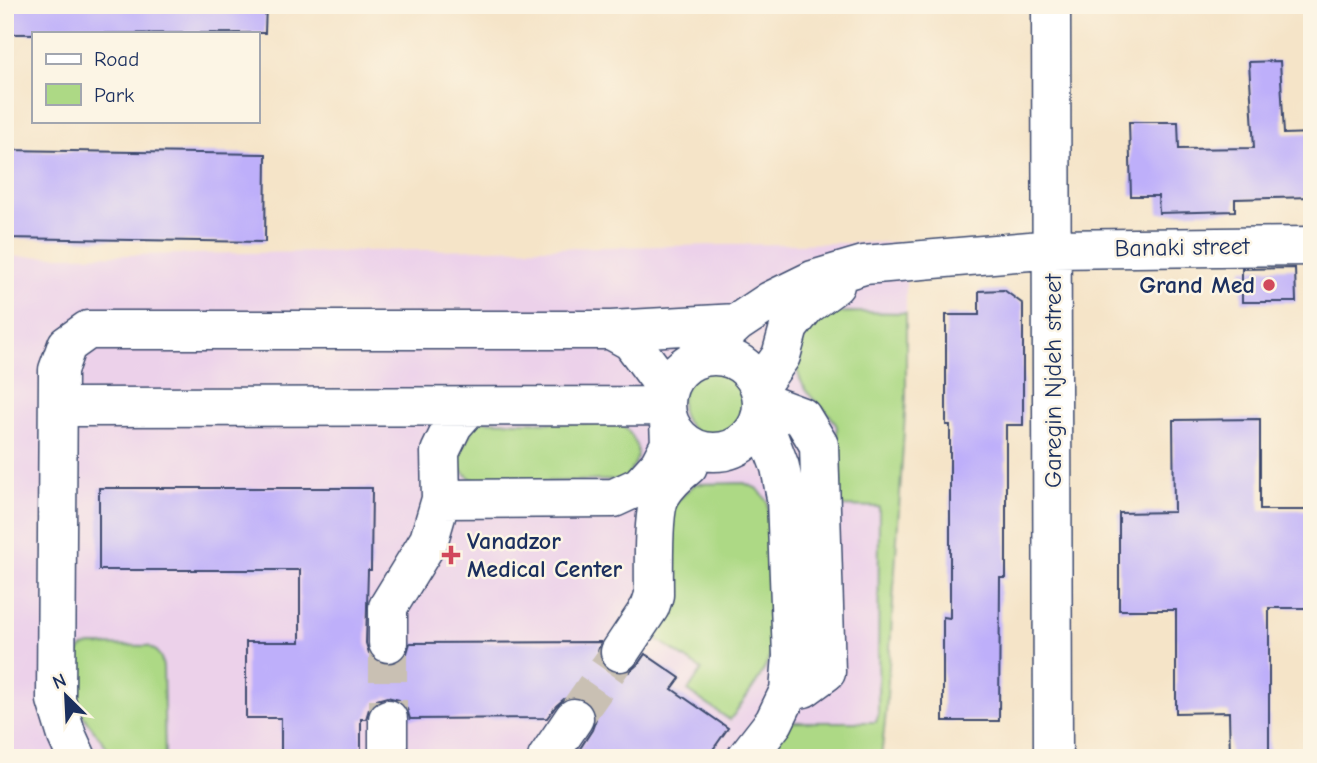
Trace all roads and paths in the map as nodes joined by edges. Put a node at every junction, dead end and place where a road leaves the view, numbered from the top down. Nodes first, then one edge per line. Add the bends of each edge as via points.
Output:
1 (1051, 5) edge
2 (1312, 246) edge
3 (1052, 249) junction
4 (864, 265) junction
5 (737, 323) junction
6 (611, 330) junction
7 (698, 359) junction
8 (761, 402) junction
9 (668, 406) junction
10 (59, 407) junction
11 (406, 407) junction
12 (469, 407) junction
13 (440, 452) junction
14 (716, 452) junction
15 (441, 499) junction
16 (388, 643) tunnel mouth
17 (620, 652) tunnel mouth
18 (574, 718) tunnel mouth
19 (388, 719) tunnel mouth
20 (78, 758) edge
21 (388, 758) edge
22 (547, 758) edge
23 (746, 758) edge
24 (1054, 758) edge

1 - 3 street, Garegin Njdeh street
2 - 3 street, Banaki street
3 - 4 street, Banaki street
3 - 24 street, Garegin Njdeh street
4 - 5 street, Banaki street via 813,280
4 - 8 street via 806,306 789,327
5 - 6 street
5 - 7 street, Banaki street
6 - 9 street via 631,341
6 - 10 street via 88,330 67,345 58,370
7 - 8 street via 712,356 741,364 752,374
7 - 9 street via 674,378
8 - 14 street via 754,431 744,442
8 - 23 street via 786,498 792,656 789,691 774,722
9 - 12 street
9 - 14 street via 676,434 687,444
9 - 15 street via 670,444 659,465 640,486 614,498
10 - 11 street
10 - 20 street via 57,700
11 - 12 street
11 - 13 street via 427,425
12 - 13 street via 453,425
13 - 15 street
14 - 17 street via 692,463 660,497 654,595
15 - 16 street via 429,540 388,607
18 - 22 street
19 - 21 street

